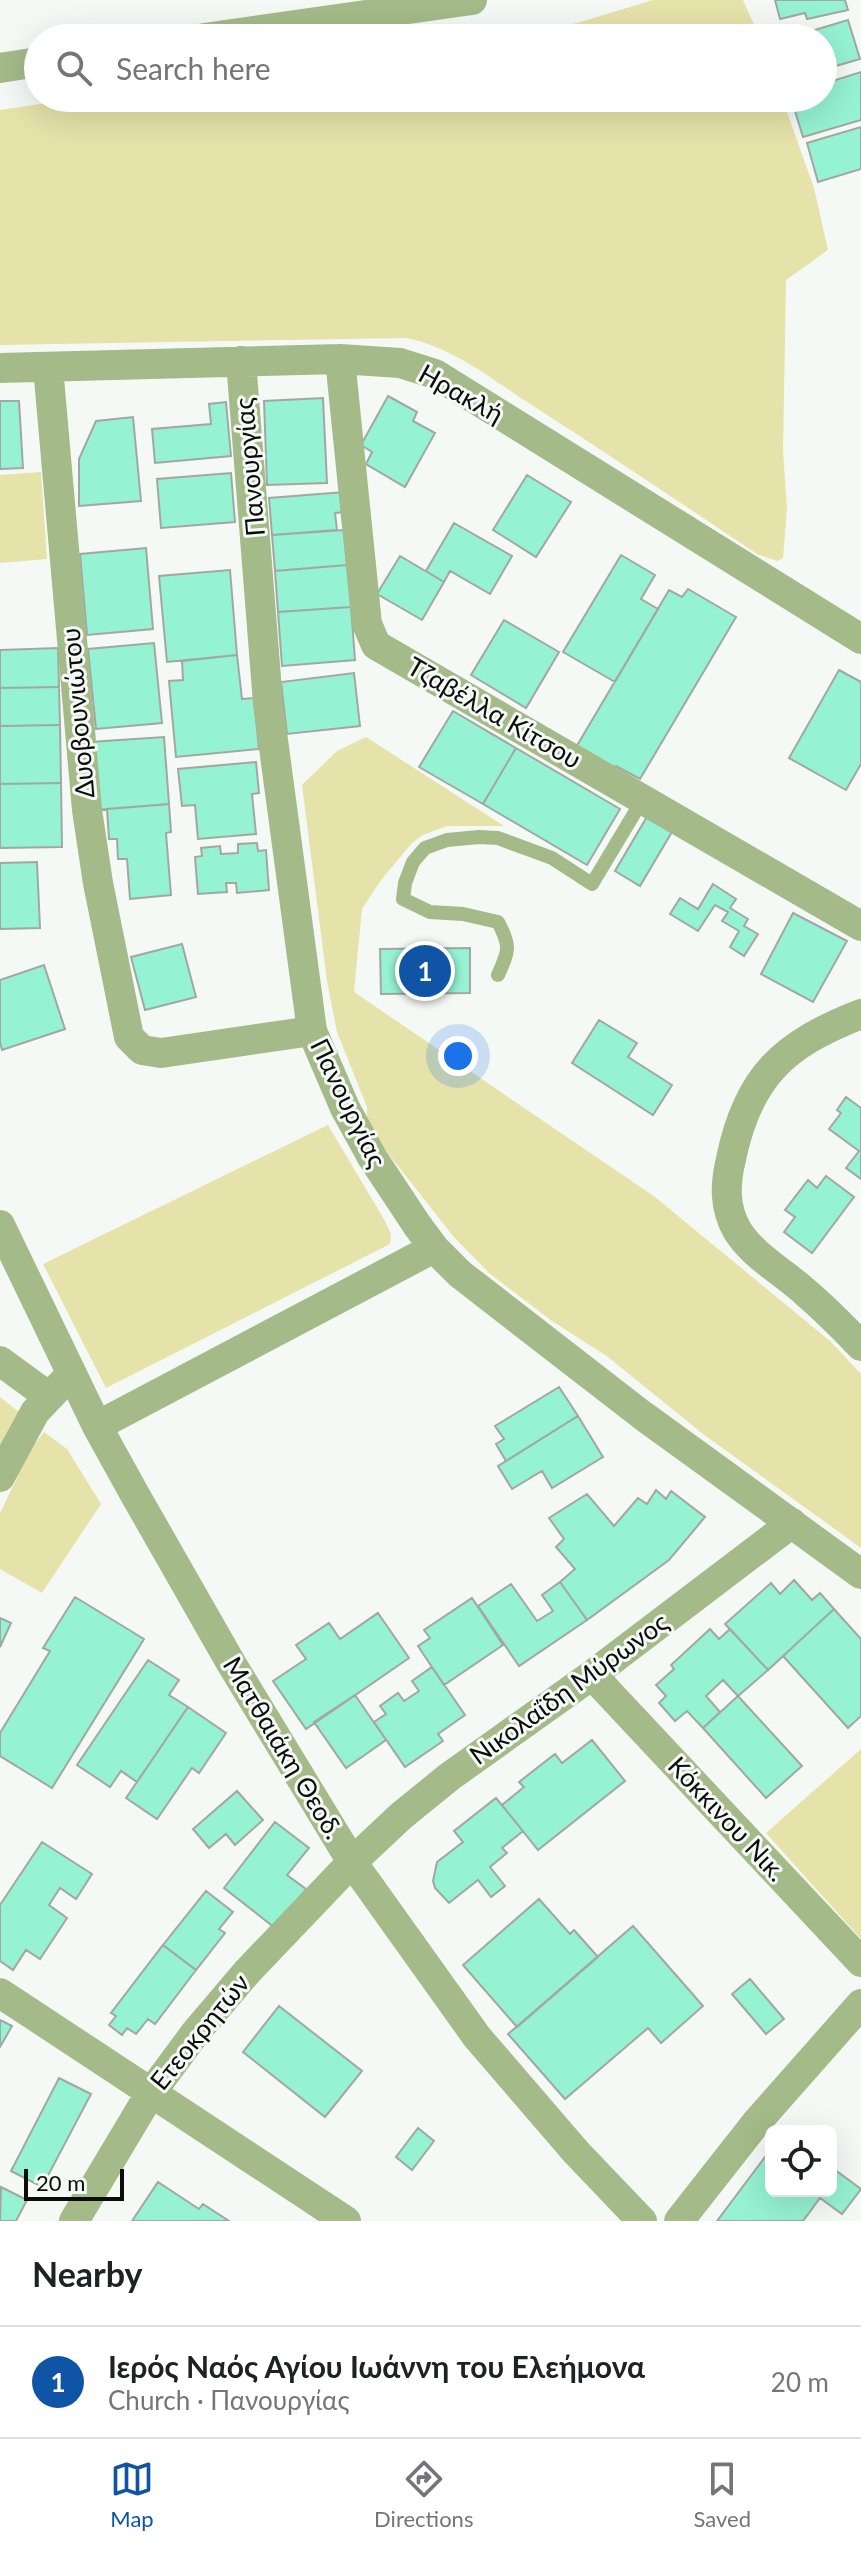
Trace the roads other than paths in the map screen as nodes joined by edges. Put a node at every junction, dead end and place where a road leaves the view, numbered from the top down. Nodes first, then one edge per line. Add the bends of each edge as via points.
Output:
1 (472, 0) edge
2 (303, 24) edge
3 (24, 64) edge
4 (0, 68) edge
5 (340, 359) junction
6 (241, 361) junction
7 (48, 367) junction
8 (0, 368) edge
9 (861, 639) edge
10 (643, 799) junction
11 (861, 926) edge
12 (498, 975) dead end
13 (861, 1014) edge
14 (312, 1031) junction
15 (0, 1225) edge
16 (434, 1248) junction
17 (861, 1346) edge
18 (0, 1361) edge
19 (71, 1374) junction
20 (48, 1396) junction
21 (97, 1426) junction
22 (0, 1477) edge
23 (792, 1523) junction
24 (861, 1574) edge
25 (592, 1675) junction
26 (352, 1862) junction
27 (861, 1962) edge
28 (0, 1993) edge
29 (861, 2004) edge
30 (150, 2094) junction
31 (74, 2221) edge
32 (346, 2221) edge
33 (642, 2221) edge
34 (679, 2221) edge

1 - 2 street
3 - 4 street
5 - 6 street, Ηρακλή
5 - 9 street, Ηρακλή via 400,363 435,374
5 - 10 street, Τζαβέλλα Κίτσου via 367,624 376,645
6 - 7 street, Ηρακλή
6 - 14 street, Πανουργίας via 268,703
7 - 8 street, Ηρακλή
7 - 14 street, Δυοβουνιώτου via 87,810 129,1037 142,1050 161,1053
10 - 11 street, Τζαβέλλα Κίτσου
10 - 12 lane via 592,884 552,858 498,838 447,840 425,848 409,872 403,899 430,912 498,922 508,954
13 - 17 street via 815,1033 770,1069 737,1131 726,1187 731,1218 743,1239
14 - 16 street, Πανουργίας via 361,1137
15 - 19 street, Ματθαιάκη Θεοδ.
16 - 21 street
16 - 23 street, Πανουργίας via 519,1322
18 - 20 street
19 - 20 street
19 - 21 street, Ματθαιάκη Θεοδ.
20 - 22 street
21 - 26 street, Ματθαιάκη Θεοδ.
23 - 24 street, Πανουργίας
23 - 25 street, Νικολαΐδη Μύρωνος
25 - 26 street, Νικολαΐδη Μύρωνος via 439,1785
25 - 27 street, Κόκκινου Νικ.
26 - 30 street, Ετεοκρητών via 215,2008
26 - 33 street, Ματθαιάκη Θεοδ. via 477,2037
28 - 30 street
29 - 34 street
30 - 31 street, Ετεοκρητών
30 - 32 street

